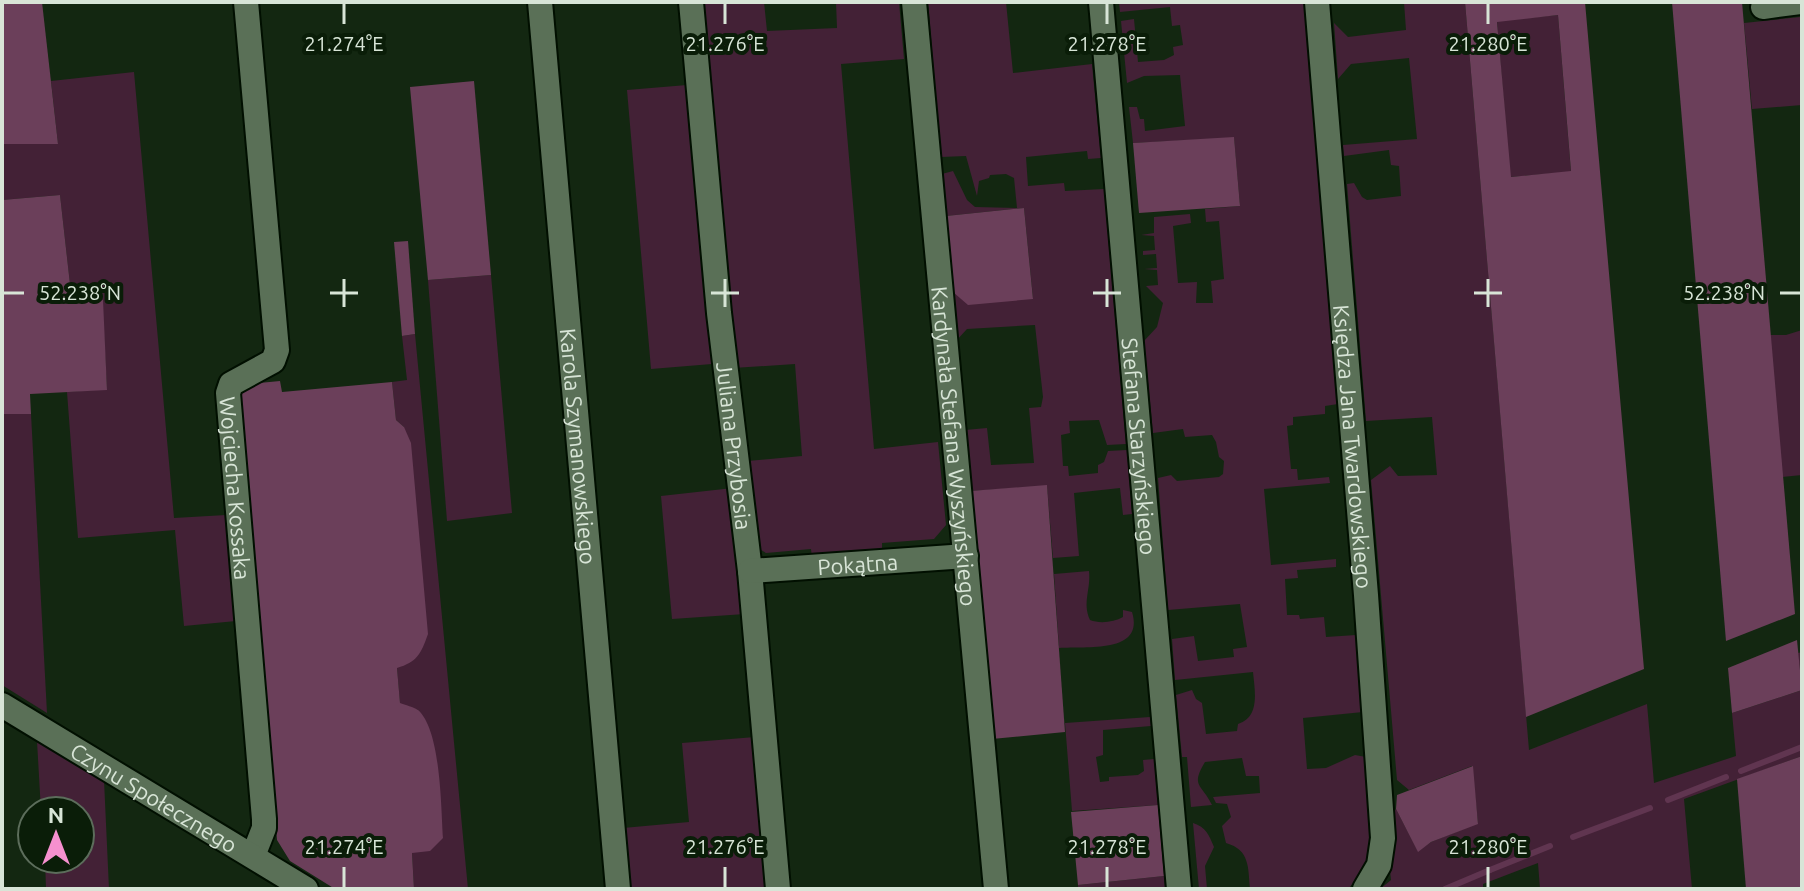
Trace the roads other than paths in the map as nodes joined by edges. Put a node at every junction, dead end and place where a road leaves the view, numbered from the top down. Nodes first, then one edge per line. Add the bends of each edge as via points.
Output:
1 (246, 2) edge
2 (540, 2) edge
3 (691, 2) edge
4 (914, 2) edge
5 (1101, 2) edge
6 (1317, 2) edge
7 (1800, 2) edge
8 (1763, 7) dead end
9 (966, 556) junction
10 (750, 571) junction
11 (2, 705) edge
12 (253, 856) junction
13 (306, 889) edge
14 (618, 889) edge
15 (778, 889) edge
16 (996, 889) edge
17 (1179, 889) edge
18 (1365, 889) edge

1 - 12 street, Wojciecha Kossaka via 277,350 273,361 231,384 228,393 264,819
2 - 14 street, Karola Szymanowskiego
3 - 10 street, Juliana Przybosia via 719,313
4 - 9 street, Kardynała Stefana Wyszyńskiego
5 - 17 street, Stefana Starzyńskiego
6 - 18 street, Księdza Jana Twardowskiego via 1383,838 1379,865
7 - 8 street
9 - 10 street, Pokątna
9 - 16 street, Kardynała Stefana Wyszyńskiego
10 - 15 street, Juliana Przybosia
11 - 12 street, Czynu Społecznego
12 - 13 street, Czynu Społecznego

